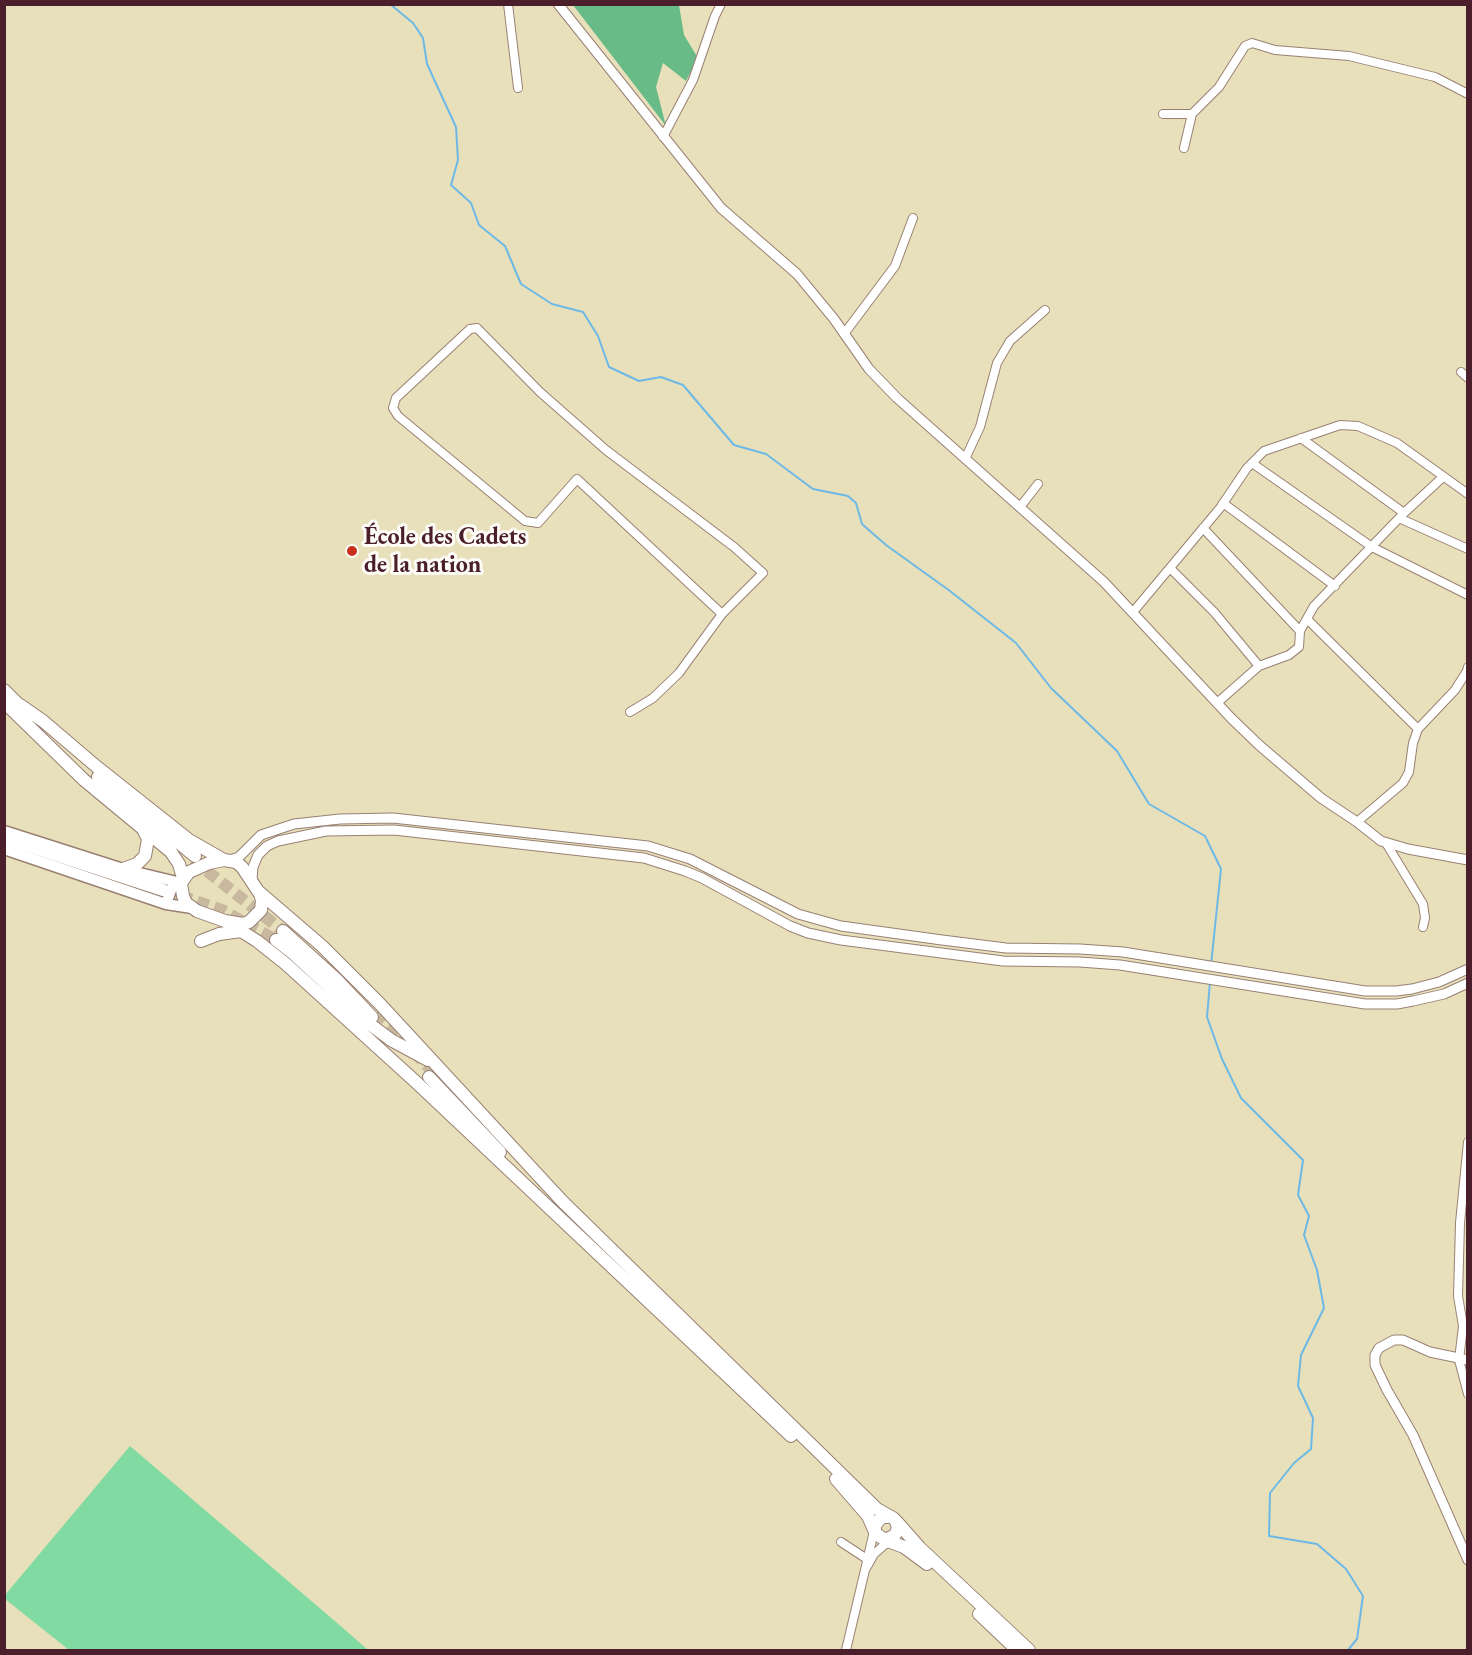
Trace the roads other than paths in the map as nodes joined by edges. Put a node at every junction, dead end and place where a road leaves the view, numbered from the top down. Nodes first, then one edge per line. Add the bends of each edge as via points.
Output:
1 (508, 4) edge
2 (558, 4) edge
3 (721, 4) edge
4 (518, 88) dead end
5 (1467, 94) edge
6 (1162, 114) dead end
7 (1192, 114) junction
8 (663, 137) junction
9 (1184, 148) dead end
10 (914, 218) dead end
11 (1045, 310) dead end
12 (844, 334) junction
13 (1461, 372) dead end
14 (1467, 378) edge
15 (1300, 438) junction
16 (965, 459) junction
17 (1252, 463) junction
18 (1443, 477) junction
19 (1038, 484) dead end
20 (1467, 494) edge
21 (1223, 504) junction
22 (1020, 507) junction
23 (1401, 516) junction
24 (1203, 528) junction
25 (1372, 547) junction
26 (1467, 549) edge
27 (1170, 568) junction
28 (1335, 586) junction
29 (1467, 595) edge
30 (1133, 612) junction
31 (723, 614) junction
32 (1308, 620) junction
33 (1300, 631) junction
34 (1259, 666) junction
35 (1467, 667) edge
36 (4, 690) edge
37 (4, 702) edge
38 (1217, 704) junction
39 (20, 710) junction
40 (630, 712) dead end
41 (1418, 729) junction
42 (1360, 824) junction
43 (142, 828) junction
44 (4, 831) edge
45 (4, 840) edge
46 (1386, 843) junction
47 (4, 849) edge
48 (194, 858) tunnel mouth
49 (227, 860) junction
50 (1467, 860) edge
51 (123, 869) junction
52 (179, 881) junction
53 (255, 886) junction
54 (163, 896) junction
55 (192, 908) junction
56 (225, 921) junction
57 (1423, 927) dead end
58 (241, 931) junction
59 (279, 935) junction
60 (201, 941) dead end
61 (1467, 969) edge
62 (1467, 983) edge
63 (375, 1015) tunnel mouth
64 (434, 1072) junction
65 (417, 1083) junction
66 (1467, 1142) edge
67 (556, 1216) junction
68 (1464, 1240) edge
69 (1463, 1360) edge
70 (1467, 1394) edge
71 (892, 1519) junction
72 (882, 1535) junction
73 (841, 1542) dead end
74 (1467, 1560) edge
75 (869, 1561) junction
76 (846, 1650) edge
77 (1017, 1650) edge
78 (1029, 1650) edge

1 - 4 street
2 - 8 street
3 - 8 street via 693,80
5 - 7 street via 1435,77 1349,56 1275,50 1252,44 1245,46 1219,87
6 - 7 street
7 - 9 street
8 - 12 street via 721,208 797,274
10 - 12 street via 895,266
11 - 16 street via 1010,341 997,363 980,427
12 - 16 street via 869,369 897,398
13 - 14 street
15 - 17 street via 1264,451
15 - 18 street via 1340,425 1358,426 1396,443
15 - 23 street
16 - 22 street
17 - 21 street
17 - 25 street
18 - 20 street
18 - 23 street
19 - 22 street
21 - 24 street
21 - 28 street
22 - 30 street
23 - 25 street
23 - 26 street
24 - 27 street
24 - 33 street
25 - 28 street
25 - 29 street
27 - 30 street
27 - 34 street
28 - 32 street via 1314,606
30 - 38 street
31 - 31 street via 577,479 538,523 525,521 398,416 393,408 396,398 470,329 477,328 540,392 606,450 763,573
31 - 40 street via 679,673
32 - 33 street
32 - 41 street
33 - 34 street via 1299,647
34 - 38 street
35 - 41 street via 1455,690
36 - 39 main road
37 - 39 main road
38 - 42 street via 1285,768
39 - 43 main road via 67,766
39 - 48 main road
39 - 49 main road via 43,721 189,840
41 - 42 street via 1403,783
42 - 46 street
43 - 51 main road via 148,839 145,856
43 - 52 main road via 171,852 179,864
44 - 51 main road
45 - 54 main road
46 - 50 street
46 - 57 street via 1423,903
47 - 54 main road
49 - 52 main road via 196,868
49 - 53 main road via 242,867
49 - 61 street via 238,857 261,835 275,829 304,822 393,818 638,844 690,859 767,900 823,922 1006,948 1123,952 1351,990 1396,992 1439,982
51 - 52 main road
52 - 54 main road
52 - 55 main road
53 - 56 main road via 262,904 255,918 243,924
53 - 62 street via 253,867 258,855 278,841 326,831 394,830 644,858 702,878 790,926 841,940 1003,961 1101,963 1350,1003 1397,1004 1444,994
53 - 64 main road via 322,946
54 - 55 main road
55 - 56 main road
56 - 58 main road
58 - 60 main road
58 - 65 main road via 286,964
59 - 63 main road via 342,976
59 - 64 main road via 294,954 373,1027
59 - 65 main road via 292,959 377,1036
64 - 67 main road
64 - 71 main road via 562,1202 877,1509
65 - 67 main road
66 - 68 street
67 - 72 main road via 842,1486
68 - 69 street via 1458,1296
69 - 70 street
69 - 74 street via 1394,1340 1379,1348 1374,1365 1413,1435
71 - 72 main road via 898,1528
71 - 72 main road via 878,1519
71 - 78 main road
72 - 75 street
72 - 75 street via 878,1550
72 - 77 main road via 922,1560
73 - 75 street
75 - 76 street

